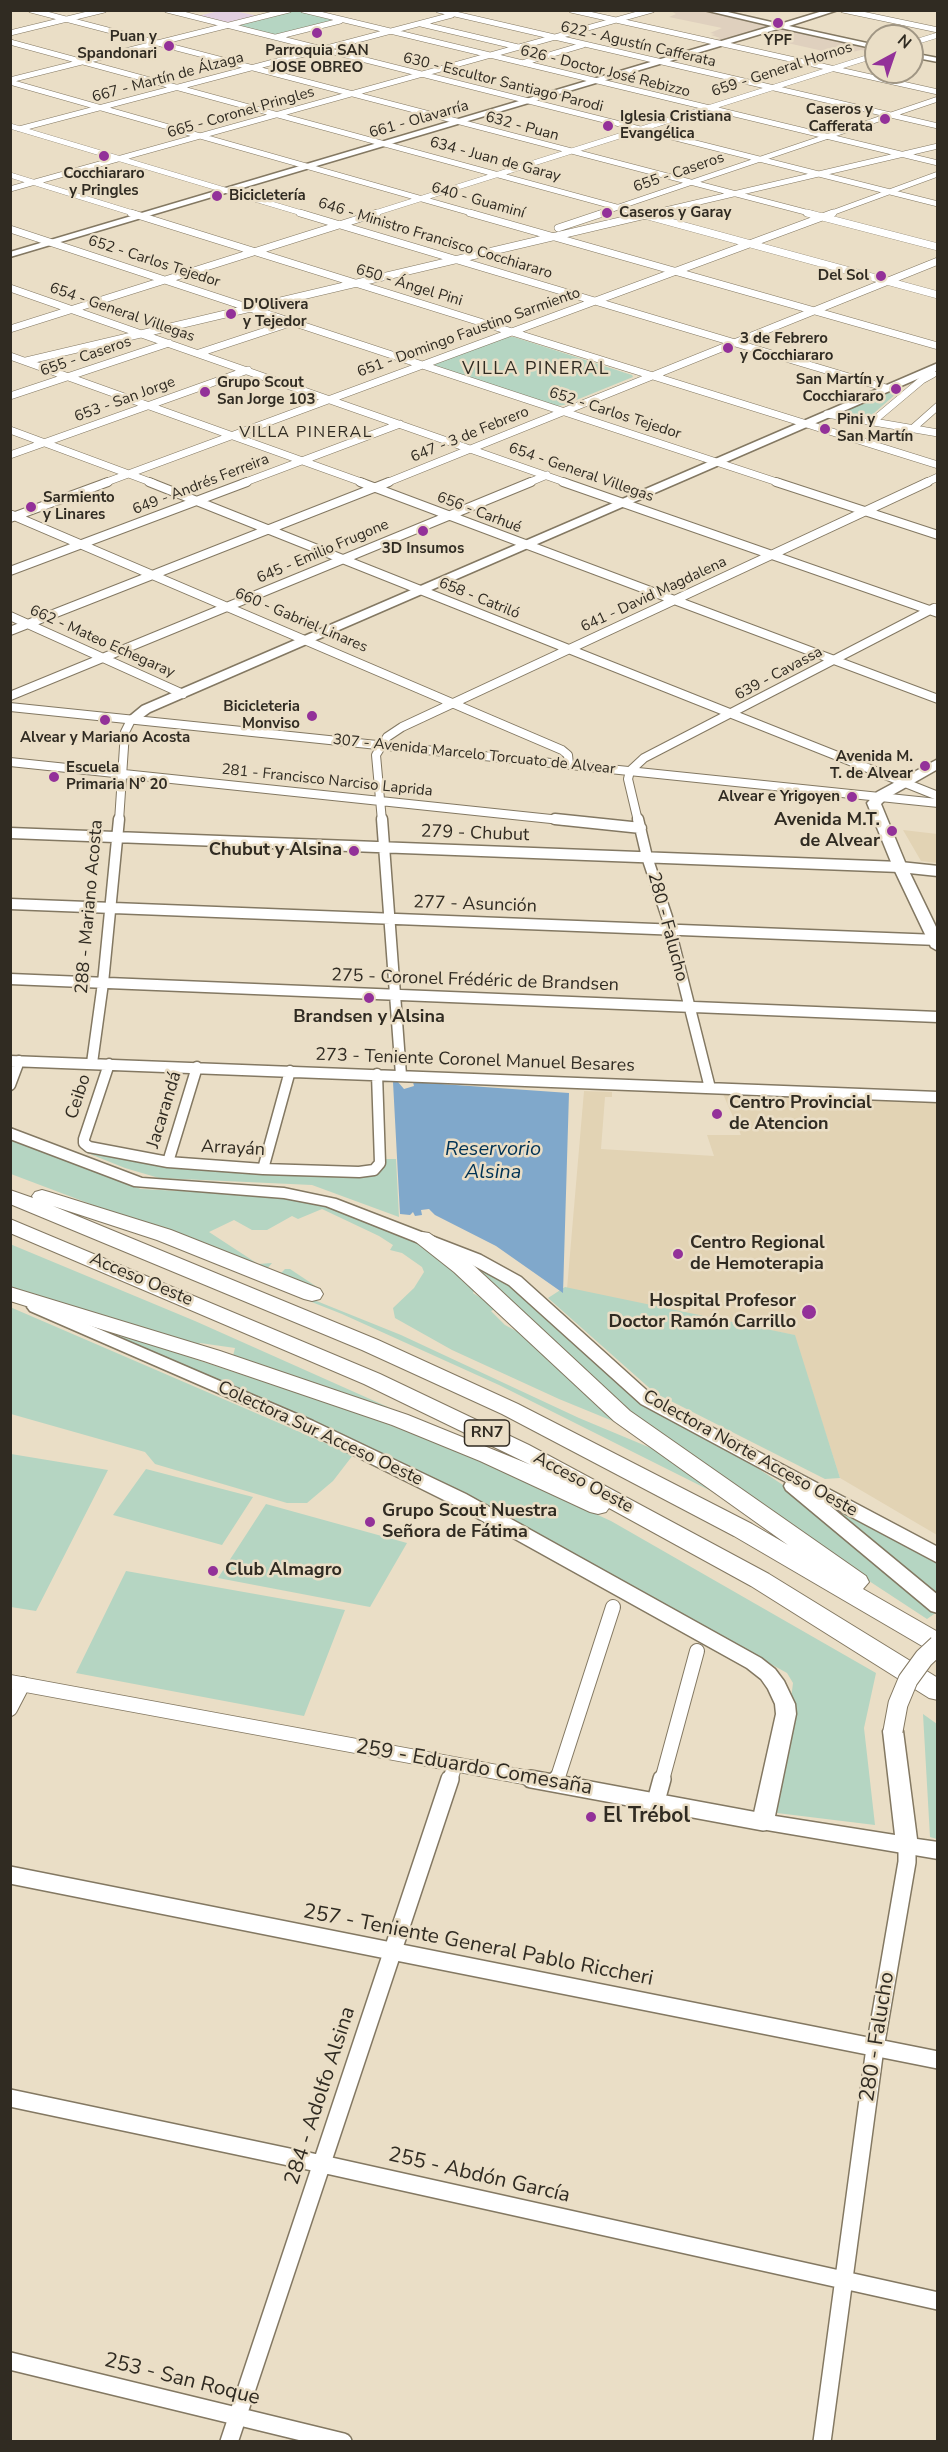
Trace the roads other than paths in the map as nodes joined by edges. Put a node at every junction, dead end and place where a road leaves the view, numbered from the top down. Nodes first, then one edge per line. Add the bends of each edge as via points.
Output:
1 (31, 10) edge
2 (104, 10) edge
3 (167, 10) edge
4 (288, 10) edge
5 (303, 10) edge
6 (438, 10) edge
7 (470, 10) edge
8 (571, 10) edge
9 (652, 10) edge
10 (707, 10) edge
11 (835, 10) edge
12 (843, 10) edge
13 (455, 15) junction
14 (66, 20) junction
15 (343, 20) junction
16 (616, 20) junction
17 (419, 24) junction
18 (227, 26) junction
19 (781, 27) junction
20 (938, 30) edge
21 (390, 32) junction
22 (10, 33) edge
23 (275, 38) junction
24 (555, 38) junction
25 (10, 42) edge
26 (157, 43) junction
27 (721, 44) junction
28 (864, 44) edge
29 (585, 45) junction
30 (519, 48) junction
31 (322, 50) junction
32 (490, 56) junction
33 (864, 59) edge
34 (83, 62) junction
35 (660, 62) junction
36 (520, 63) junction
37 (251, 68) junction
38 (831, 69) junction
39 (423, 75) junction
40 (10, 81) edge
41 (594, 82) junction
42 (177, 88) junction
43 (771, 88) junction
44 (938, 92) edge
45 (352, 94) junction
46 (938, 99) edge
47 (528, 101) junction
48 (99, 108) junction
49 (706, 109) junction
50 (277, 115) junction
51 (889, 115) junction
52 (458, 122) junction
53 (10, 126) edge
54 (938, 126) edge
55 (19, 129) junction
56 (640, 129) junction
57 (10, 131) edge
58 (200, 137) junction
59 (826, 137) junction
60 (384, 144) junction
61 (938, 146) edge
62 (569, 152) junction
63 (900, 154) junction
64 (119, 159) junction
65 (760, 159) junction
66 (938, 163) edge
67 (306, 167) junction
68 (818, 174) junction
69 (938, 174) edge
70 (10, 175) edge
71 (497, 175) junction
72 (34, 183) junction
73 (690, 183) junction
74 (10, 189) edge
75 (226, 191) junction
76 (890, 192) junction
77 (734, 194) junction
78 (420, 199) junction
79 (938, 204) edge
80 (617, 207) junction
81 (644, 215) junction
82 (141, 216) junction
83 (821, 216) junction
84 (339, 225) junction
85 (10, 229) edge
86 (543, 234) junction
87 (552, 237) junction
88 (53, 242) junction
89 (748, 243) junction
90 (938, 247) edge
91 (497, 249) junction
92 (254, 252) junction
93 (10, 255) edge
94 (456, 259) junction
95 (938, 261) edge
96 (675, 271) junction
97 (165, 280) junction
98 (886, 281) junction
99 (356, 283) junction
100 (10, 288) edge
101 (938, 295) edge
102 (595, 301) junction
103 (250, 308) junction
104 (71, 310) junction
105 (814, 311) junction
106 (292, 322) junction
107 (10, 329) edge
108 (511, 332) junction
109 (140, 334) junction
110 (736, 342) junction
111 (169, 343) junction
112 (938, 346) edge
113 (199, 353) junction
114 (10, 356) edge
115 (25, 361) junction
116 (10, 364) edge
117 (423, 364) junction
118 (248, 370) junction
119 (933, 371) edge
120 (653, 376) junction
121 (69, 377) junction
122 (886, 388) junction
123 (10, 396) edge
124 (330, 399) junction
125 (150, 405) junction
126 (938, 406) edge
127 (565, 411) junction
128 (827, 414) junction
129 (872, 422) junction
130 (400, 424) junction
131 (803, 424) junction
132 (912, 429) junction
133 (10, 430) edge
134 (938, 433) edge
135 (234, 435) junction
136 (45, 442) junction
137 (472, 450) junction
138 (10, 454) edge
139 (303, 460) junction
140 (717, 462) junction
141 (938, 465) edge
142 (130, 474) junction
143 (547, 475) junction
144 (938, 477) edge
145 (373, 488) junction
146 (196, 501) junction
147 (624, 502) junction
148 (865, 511) junction
149 (12, 516) edge
150 (447, 516) junction
151 (267, 529) junction
152 (938, 535) edge
153 (81, 544) junction
154 (525, 545) junction
155 (773, 554) junction
156 (343, 559) junction
157 (10, 571) edge
158 (152, 575) junction
159 (419, 590) junction
160 (676, 601) junction
161 (228, 607) junction
162 (935, 610) edge
163 (10, 616) edge
164 (29, 624) junction
165 (10, 631) edge
166 (306, 639) junction
167 (570, 650) junction
168 (104, 658) junction
169 (834, 660) junction
170 (183, 694) junction
171 (10, 696) edge
172 (938, 699) edge
173 (10, 702) edge
174 (454, 703) junction
175 (10, 707) edge
176 (731, 714) junction
177 (134, 717) junction
178 (382, 742) junction
179 (569, 761) junction
180 (10, 762) edge
181 (938, 764) edge
182 (632, 769) junction
183 (124, 774) junction
184 (903, 783) junction
185 (882, 795) junction
186 (938, 797) edge
187 (380, 802) junction
188 (938, 803) edge
189 (641, 828) junction
190 (10, 833) edge
191 (116, 837) junction
192 (384, 847) junction
193 (647, 857) junction
194 (900, 867) junction
195 (938, 871) edge
196 (10, 904) edge
197 (110, 908) junction
198 (391, 918) junction
199 (669, 930) junction
200 (936, 942) edge
201 (10, 979) edge
202 (103, 983) junction
203 (396, 994) junction
204 (688, 1006) junction
205 (938, 1017) edge
206 (15, 1061) edge
207 (92, 1063) junction
208 (109, 1064) junction
209 (197, 1067) junction
210 (290, 1071) junction
211 (377, 1074) junction
212 (401, 1075) junction
213 (10, 1085) edge
214 (710, 1088) junction
215 (938, 1097) edge
216 (10, 1133) edge
217 (84, 1143) joint
218 (168, 1162) junction
219 (263, 1169) junction
220 (10, 1186) edge
221 (10, 1196) edge
222 (10, 1225) edge
223 (422, 1238) junction
224 (312, 1294) dead end
225 (10, 1295) edge
226 (764, 1461) junction
227 (938, 1556) edge
228 (760, 1580) junction
229 (938, 1606) edge
230 (613, 1607) dead end
231 (938, 1643) edge
232 (697, 1651) dead end
233 (17, 1683) edge
234 (938, 1691) edge
235 (10, 1709) edge
236 (454, 1765) junction
237 (556, 1784) junction
238 (656, 1801) junction
239 (763, 1822) junction
240 (907, 1847) junction
241 (938, 1851) edge
242 (10, 1875) edge
243 (392, 1953) junction
244 (875, 2048) junction
245 (938, 2060) edge
246 (10, 2098) edge
247 (322, 2164) junction
248 (844, 2281) junction
249 (938, 2301) edge
250 (10, 2361) edge
251 (237, 2417) junction
252 (229, 2442) edge
253 (343, 2442) edge
254 (822, 2442) edge

1 - 14 street, 632 - Puan
2 - 14 street
3 - 18 street, 630 - Escultor Santiago Parodi
4 - 18 street
5 - 15 street, 626 - Doctor José Rebizzo
6 - 13 street, 622 - Agustín Cafferata
7 - 13 street, 667 - Martín de Álzaga
8 - 16 street
9 - 16 street, 665 - Coronel Pringles
10 - 19 street
11 - 19 street, 661 - Olavarría
12 - 20 street
13 - 17 street, 667 - Martín de Álzaga
13 - 24 street, 622 - Agustín Cafferata
14 - 22 street
14 - 26 street, 632 - Puan
15 - 21 street, 626 - Doctor José Rebizzo
15 - 23 street
16 - 24 street, 665 - Coronel Pringles
16 - 27 street
17 - 21 street, 667 - Martín de Álzaga
17 - 30 street
18 - 23 street, 630 - Escultor Santiago Parodi
18 - 26 street
19 - 27 street, 661 - Olavarría
19 - 28 street
21 - 31 street, 667 - Martín de Álzaga
21 - 32 street, 626 - Doctor José Rebizzo
23 - 31 street, 630 - Escultor Santiago Parodi
24 - 29 street, 622 - Agustín Cafferata
24 - 30 street, 665 - Coronel Pringles
25 - 34 street, 634 - Juan de Garay
26 - 34 street
26 - 37 street, 632 - Puan
27 - 35 street, 661 - Olavarría
27 - 38 street
29 - 35 street, 622 - Agustín Cafferata
29 - 36 street
30 - 32 street, 665 - Coronel Pringles
31 - 37 street, 667 - Martín de Álzaga
31 - 39 street, 630 - Escultor Santiago Parodi
32 - 36 street, 626 - Doctor José Rebizzo
32 - 39 street, 665 - Coronel Pringles
33 - 38 street, 659 - General Hornos
34 - 40 street
34 - 42 street, 634 - Juan de Garay
35 - 41 street, 661 - Olavarría
35 - 43 street, 622 - Agustín Cafferata
36 - 41 street, 626 - Doctor José Rebizzo
37 - 42 street, 667 - Martín de Álzaga
37 - 45 street, 632 - Puan
38 - 43 street, 659 - General Hornos
38 - 44 street
39 - 45 street, 665 - Coronel Pringles
39 - 47 street, 630 - Escultor Santiago Parodi
40 - 48 street, 640 - Guaminí
41 - 47 street, 661 - Olavarría
41 - 49 street, 626 - Doctor José Rebizzo
42 - 48 street, 667 - Martín de Álzaga
42 - 50 street, 634 - Juan de Garay
43 - 49 street, 659 - General Hornos
43 - 51 street, 622 - Agustín Cafferata
45 - 50 street, 665 - Coronel Pringles
45 - 52 street, 632 - Puan
46 - 51 street, 655 - Caseros
47 - 52 street, 661 - Olavarría
47 - 56 street, 630 - Escultor Santiago Parodi
48 - 55 street, 667 - Martín de Álzaga
48 - 58 street, 640 - Guaminí
49 - 56 street, 659 - General Hornos
49 - 59 street, 626 - Doctor José Rebizzo
50 - 58 street, 665 - Coronel Pringles
50 - 60 street, 634 - Juan de Garay
51 - 54 street, 622 - Agustín Cafferata
51 - 59 street, 655 - Caseros
52 - 60 street, 661 - Olavarría
52 - 62 street, 632 - Puan
53 - 55 street, 646 - Ministro Francisco Cocchiararo
55 - 57 street, 667 - Martín de Álzaga
55 - 64 street, 646 - Ministro Francisco Cocchiararo
56 - 62 street, 659 - General Hornos
56 - 65 street, 630 - Escultor Santiago Parodi
58 - 64 street, 665 - Coronel Pringles
58 - 67 street, 640 - Guaminí
59 - 63 street, 626 - Doctor José Rebizzo
59 - 65 street, 655 - Caseros
60 - 67 street, 661 - Olavarría
60 - 71 street, 634 - Juan de Garay
61 - 63 street
62 - 71 street, 659 - General Hornos
62 - 73 street, 632 - Puan
63 - 66 street, 626 - Doctor José Rebizzo
63 - 68 street
64 - 72 street, 665 - Coronel Pringles
64 - 75 street, 646 - Ministro Francisco Cocchiararo
65 - 68 street, 630 - Escultor Santiago Parodi
65 - 73 street, 655 - Caseros
67 - 75 street, 661 - Olavarría
67 - 78 street, 640 - Guaminí
68 - 76 street, 630 - Escultor Santiago Parodi
68 - 77 street
69 - 76 street, 651 - Domingo Faustino Sarmiento
70 - 72 street, 650 - Ángel Pini
71 - 78 street, 659 - General Hornos
71 - 80 street, 634 - Juan de Garay
72 - 74 street, 665 - Coronel Pringles
72 - 82 street, 650 - Ángel Pini
73 - 77 street, 632 - Puan
73 - 80 street, 655 - Caseros
75 - 82 street, 661 - Olavarría
75 - 84 street, 646 - Ministro Francisco Cocchiararo
76 - 79 street, 630 - Escultor Santiago Parodi
76 - 83 street, 651 - Domingo Faustino Sarmiento
77 - 81 street
77 - 83 street, 632 - Puan
78 - 84 street, 659 - General Hornos
78 - 86 street, 640 - Guaminí
80 - 81 street, 634 - Juan de Garay
80 - 86 street, 655 - Caseros
81 - 87 street
81 - 89 street, 634 - Juan de Garay
82 - 88 street, 661 - Olavarría
82 - 92 street, 650 - Ángel Pini
83 - 89 street, 651 - Domingo Faustino Sarmiento
83 - 90 street, 632 - Puan
84 - 92 street, 659 - General Hornos
84 - 94 street, 646 - Ministro Francisco Cocchiararo
85 - 88 street, 652 - Carlos Tejedor
86 - 87 street, 640 - Guaminí
86 - 91 street, 655 - Caseros
87 - 91 street
87 - 96 street, 640 - Guaminí
88 - 93 street, 661 - Olavarría
88 - 97 street, 652 - Carlos Tejedor
89 - 96 street, 651 - Domingo Faustino Sarmiento
89 - 98 street, 634 - Juan de Garay
91 - 94 street
92 - 97 street, 659 - General Hornos
92 - 99 street, 650 - Ángel Pini
94 - 99 street
94 - 102 street, 646 - Ministro Francisco Cocchiararo
95 - 98 street, 647 - 3 de Febrero
96 - 102 street, 651 - Domingo Faustino Sarmiento
96 - 105 street, 640 - Guaminí
97 - 103 street, 652 - Carlos Tejedor
97 - 104 street, 659 - General Hornos
98 - 101 street, 634 - Juan de Garay
98 - 105 street, 647 - 3 de Febrero
99 - 103 street
99 - 108 street, 650 - Ángel Pini
100 - 104 street, 654 - General Villegas
102 - 108 street, 651 - Domingo Faustino Sarmiento
102 - 110 street, 646 - Ministro Francisco Cocchiararo
103 - 106 street, 652 - Carlos Tejedor
103 - 109 street
104 - 107 street, 659 - General Hornos
104 - 109 street, 654 - General Villegas
105 - 110 street, 647 - 3 de Febrero
105 - 112 street, 640 - Guaminí
106 - 113 street
106 - 117 street, 652 - Carlos Tejedor
108 - 117 street, 651 - Domingo Faustino Sarmiento
108 - 120 street, 650 - Ángel Pini
109 - 111 street, 654 - General Villegas
109 - 115 street
110 - 120 street, 647 - 3 de Febrero
110 - 122 street, 646 - Ministro Francisco Cocchiararo
111 - 113 street, 654 - General Villegas
111 - 121 street, 655 - Caseros
113 - 118 street, 654 - General Villegas
114 - 115 street, 656 - Carhué
115 - 116 street
115 - 121 street, 656 - Carhué
117 - 124 street, 651 - Domingo Faustino Sarmiento
117 - 127 street, 652 - Carlos Tejedor
118 - 124 street, 654 - General Villegas
118 - 125 street, 653 - San Jorge
119 - 122 street
119 - 129 street
120 - 127 street, 647 - 3 de Febrero
120 - 131 street, 650 - Ángel Pini
121 - 123 street, 655 - Caseros
121 - 125 street, 656 - Carhué
122 - 128 street
124 - 130 street, 654 - General Villegas
124 - 135 street, 651 - Domingo Faustino Sarmiento
125 - 135 street, 656 - Carhué
125 - 136 street, 653 - San Jorge
126 - 132 street
127 - 137 street, 647 - 3 de Febrero
127 - 140 street, 652 - Carlos Tejedor
128 - 129 street
128 - 131 street
129 - 132 street
130 - 137 street, 654 - General Villegas
130 - 139 street, 649 - Andrés Ferreira
131 - 140 street
131 - 141 street, 650 - Ángel Pini
132 - 134 street
133 - 136 street, 658 - Catriló
135 - 139 street, 656 - Carhué
135 - 142 street, 651 - Domingo Faustino Sarmiento
136 - 138 street, 653 - San Jorge
136 - 142 street, 658 - Catriló
137 - 143 street, 654 - General Villegas
137 - 145 street, 647 - 3 de Febrero
139 - 145 street, 656 - Carhué
139 - 146 street, 649 - Andrés Ferreira
140 - 147 street
140 - 148 street, 652 - Carlos Tejedor
142 - 146 street, 658 - Catriló
142 - 149 street, 651 - Domingo Faustino Sarmiento
143 - 147 street, 654 - General Villegas
143 - 150 street, 645 - Emilio Frugone
144 - 148 street, 641 - David Magdalena
145 - 150 street, 656 - Carhué
145 - 151 street, 647 - 3 de Febrero
146 - 151 street, 658 - Catriló
146 - 153 street, 649 - Andrés Ferreira
147 - 154 street
147 - 155 street, 654 - General Villegas
148 - 152 street, 652 - Carlos Tejedor
148 - 155 street, 641 - David Magdalena
149 - 153 street, 660 - Gabriel Linares
150 - 154 street, 656 - Carhué
150 - 156 street, 645 - Emilio Frugone
151 - 156 street, 658 - Catriló
151 - 158 street, 647 - 3 de Febrero
153 - 157 street, 649 - Andrés Ferreira
153 - 158 street, 660 - Gabriel Linares
154 - 159 street
154 - 160 street, 656 - Carhué
155 - 160 street, 641 - David Magdalena
155 - 162 street, 654 - General Villegas
156 - 159 street, 658 - Catriló
156 - 161 street, 645 - Emilio Frugone
158 - 161 street, 660 - Gabriel Linares
158 - 164 street, 647 - 3 de Febrero
159 - 166 street
159 - 167 street, 658 - Catriló
160 - 167 street, 641 - David Magdalena
160 - 169 street, 656 - Carhué
161 - 166 street, 660 - Gabriel Linares
161 - 168 street, 645 - Emilio Frugone
162 - 169 street, 639 - Cavassa
163 - 164 street, 662 - Mateo Echegaray
164 - 165 street, 647 - 3 de Febrero
164 - 168 street, 662 - Mateo Echegaray
166 - 170 street
166 - 174 street, 660 - Gabriel Linares
167 - 174 street, 641 - David Magdalena
167 - 176 street, 658 - Catriló
168 - 170 street, 662 - Mateo Echegaray
168 - 171 street, 645 - Emilio Frugone
169 - 172 street, 656 - Carhué
169 - 176 street, 639 - Cavassa
170 - 177 street
173 - 177 main road, 307 - Avenida Marcelo Torcuato de Alvear
174 - 178 street, 641 - David Magdalena
174 - 179 street, 660 - Gabriel Linares via 562,750
175 - 177 main road, 307 - Avenida Marcelo Torcuato de Alvear
176 - 182 street, 639 - Cavassa via 644,758
176 - 184 street, 658 - Catriló
177 - 178 main road, 307 - Avenida Marcelo Torcuato de Alvear
177 - 183 street, 288 - Mariano Acosta via 125,732
178 - 179 main road, 307 - Avenida Marcelo Torcuato de Alvear
178 - 187 street via 376,755
179 - 182 main road, 307 - Avenida Marcelo Torcuato de Alvear
180 - 183 street, 281 - Francisco Narciso Laprida
181 - 184 street
182 - 185 main road, 307 - Avenida Marcelo Torcuato de Alvear
182 - 189 street, 280 - Falucho via 628,779
183 - 187 street, 281 - Francisco Narciso Laprida
183 - 191 street, 288 - Mariano Acosta
184 - 185 street
184 - 186 street, 658 - Catriló
185 - 186 main road, 307 - Avenida Marcelo Torcuato de Alvear
185 - 188 main road, 307 - Avenida Marcelo Torcuato de Alvear
185 - 194 street via 874,805
187 - 189 street, 281 - Francisco Narciso Laprida
187 - 192 street
189 - 193 street, 280 - Falucho
190 - 191 street, 279 - Chubut
191 - 192 street, 279 - Chubut
191 - 197 street, 288 - Mariano Acosta
192 - 193 street, 279 - Chubut
192 - 198 street
193 - 194 street, 279 - Chubut
193 - 199 street, 280 - Falucho
194 - 195 street, 279 - Chubut
194 - 200 street
196 - 197 street, 277 - Asunción
197 - 198 street, 277 - Asunción
197 - 202 street, 288 - Mariano Acosta
198 - 199 street, 277 - Asunción
198 - 203 street
199 - 200 street, 277 - Asunción
199 - 204 street, 280 - Falucho
201 - 202 street, 275 - Coronel Frédéric de Brandsen
202 - 203 street, 275 - Coronel Frédéric de Brandsen
202 - 207 street, 288 - Mariano Acosta
203 - 204 street, 275 - Coronel Frédéric de Brandsen
203 - 212 street
204 - 205 street, 275 - Coronel Frédéric de Brandsen
204 - 214 street, 280 - Falucho
206 - 207 street, 273 - Teniente Coronel Manuel Besares
206 - 213 street
207 - 208 street, 273 - Teniente Coronel Manuel Besares
208 - 209 street, 273 - Teniente Coronel Manuel Besares
208 - 217 street, Ceibo
209 - 210 street, 273 - Teniente Coronel Manuel Besares
209 - 218 street, Jacarandá
210 - 211 street, 273 - Teniente Coronel Manuel Besares
210 - 219 street
211 - 212 street, 273 - Teniente Coronel Manuel Besares
211 - 219 street, Arrayán via 380,1163 374,1170
212 - 214 street, 273 - Teniente Coronel Manuel Besares
214 - 215 street, 273 - Teniente Coronel Manuel Besares
216 - 223 street, Colectora Norte Acceso Oeste via 140,1183 300,1195 330,1202
217 - 218 street, Arrayán via 99,1150
218 - 219 street, Arrayán
220 - 224 highway via 164,1235
221 - 231 highway, Acceso Oeste / RN7 via 370,1345 510,1409 744,1530
222 - 228 highway, Acceso Oeste / RN7 via 438,1409 597,1490
223 - 226 street, Colectora Norte Acceso Oeste via 499,1270 647,1400
223 - 231 highway via 462,1267 622,1416 828,1560
225 - 228 highway via 212,1356 400,1420 488,1455
225 - 239 street, Colectora Sur Acceso Oeste via 307,1425 459,1499 754,1663 777,1686 786,1714
226 - 227 street, Colectora Norte Acceso Oeste
226 - 229 street
228 - 234 highway, Acceso Oeste / RN7
230 - 237 street
231 - 240 street, 280 - Falucho, bridge via 909,1680 898,1704 893,1731
232 - 238 street
233 - 235 street
233 - 236 street, 259 - Eduardo Comesaña
236 - 237 street, 259 - Eduardo Comesaña
236 - 243 street, 284 - Adolfo Alsina
237 - 238 street, 259 - Eduardo Comesaña
238 - 239 street, 259 - Eduardo Comesaña
239 - 240 street, 259 - Eduardo Comesaña
240 - 241 street, 259 - Eduardo Comesaña
240 - 244 street, 280 - Falucho
242 - 243 street, 257 - Teniente General Pablo Riccheri
243 - 244 street, 257 - Teniente General Pablo Riccheri
243 - 247 street, 284 - Adolfo Alsina
244 - 245 street, 257 - Teniente General Pablo Riccheri
244 - 248 street, 280 - Falucho
246 - 247 street, 255 - Abdón García
247 - 248 street, 255 - Abdón García
247 - 251 street, 284 - Adolfo Alsina
248 - 249 street, 255 - Abdón García
248 - 254 street, 280 - Falucho
250 - 251 street, 253 - San Roque
251 - 252 street, 284 - Adolfo Alsina
251 - 253 street, 253 - San Roque

